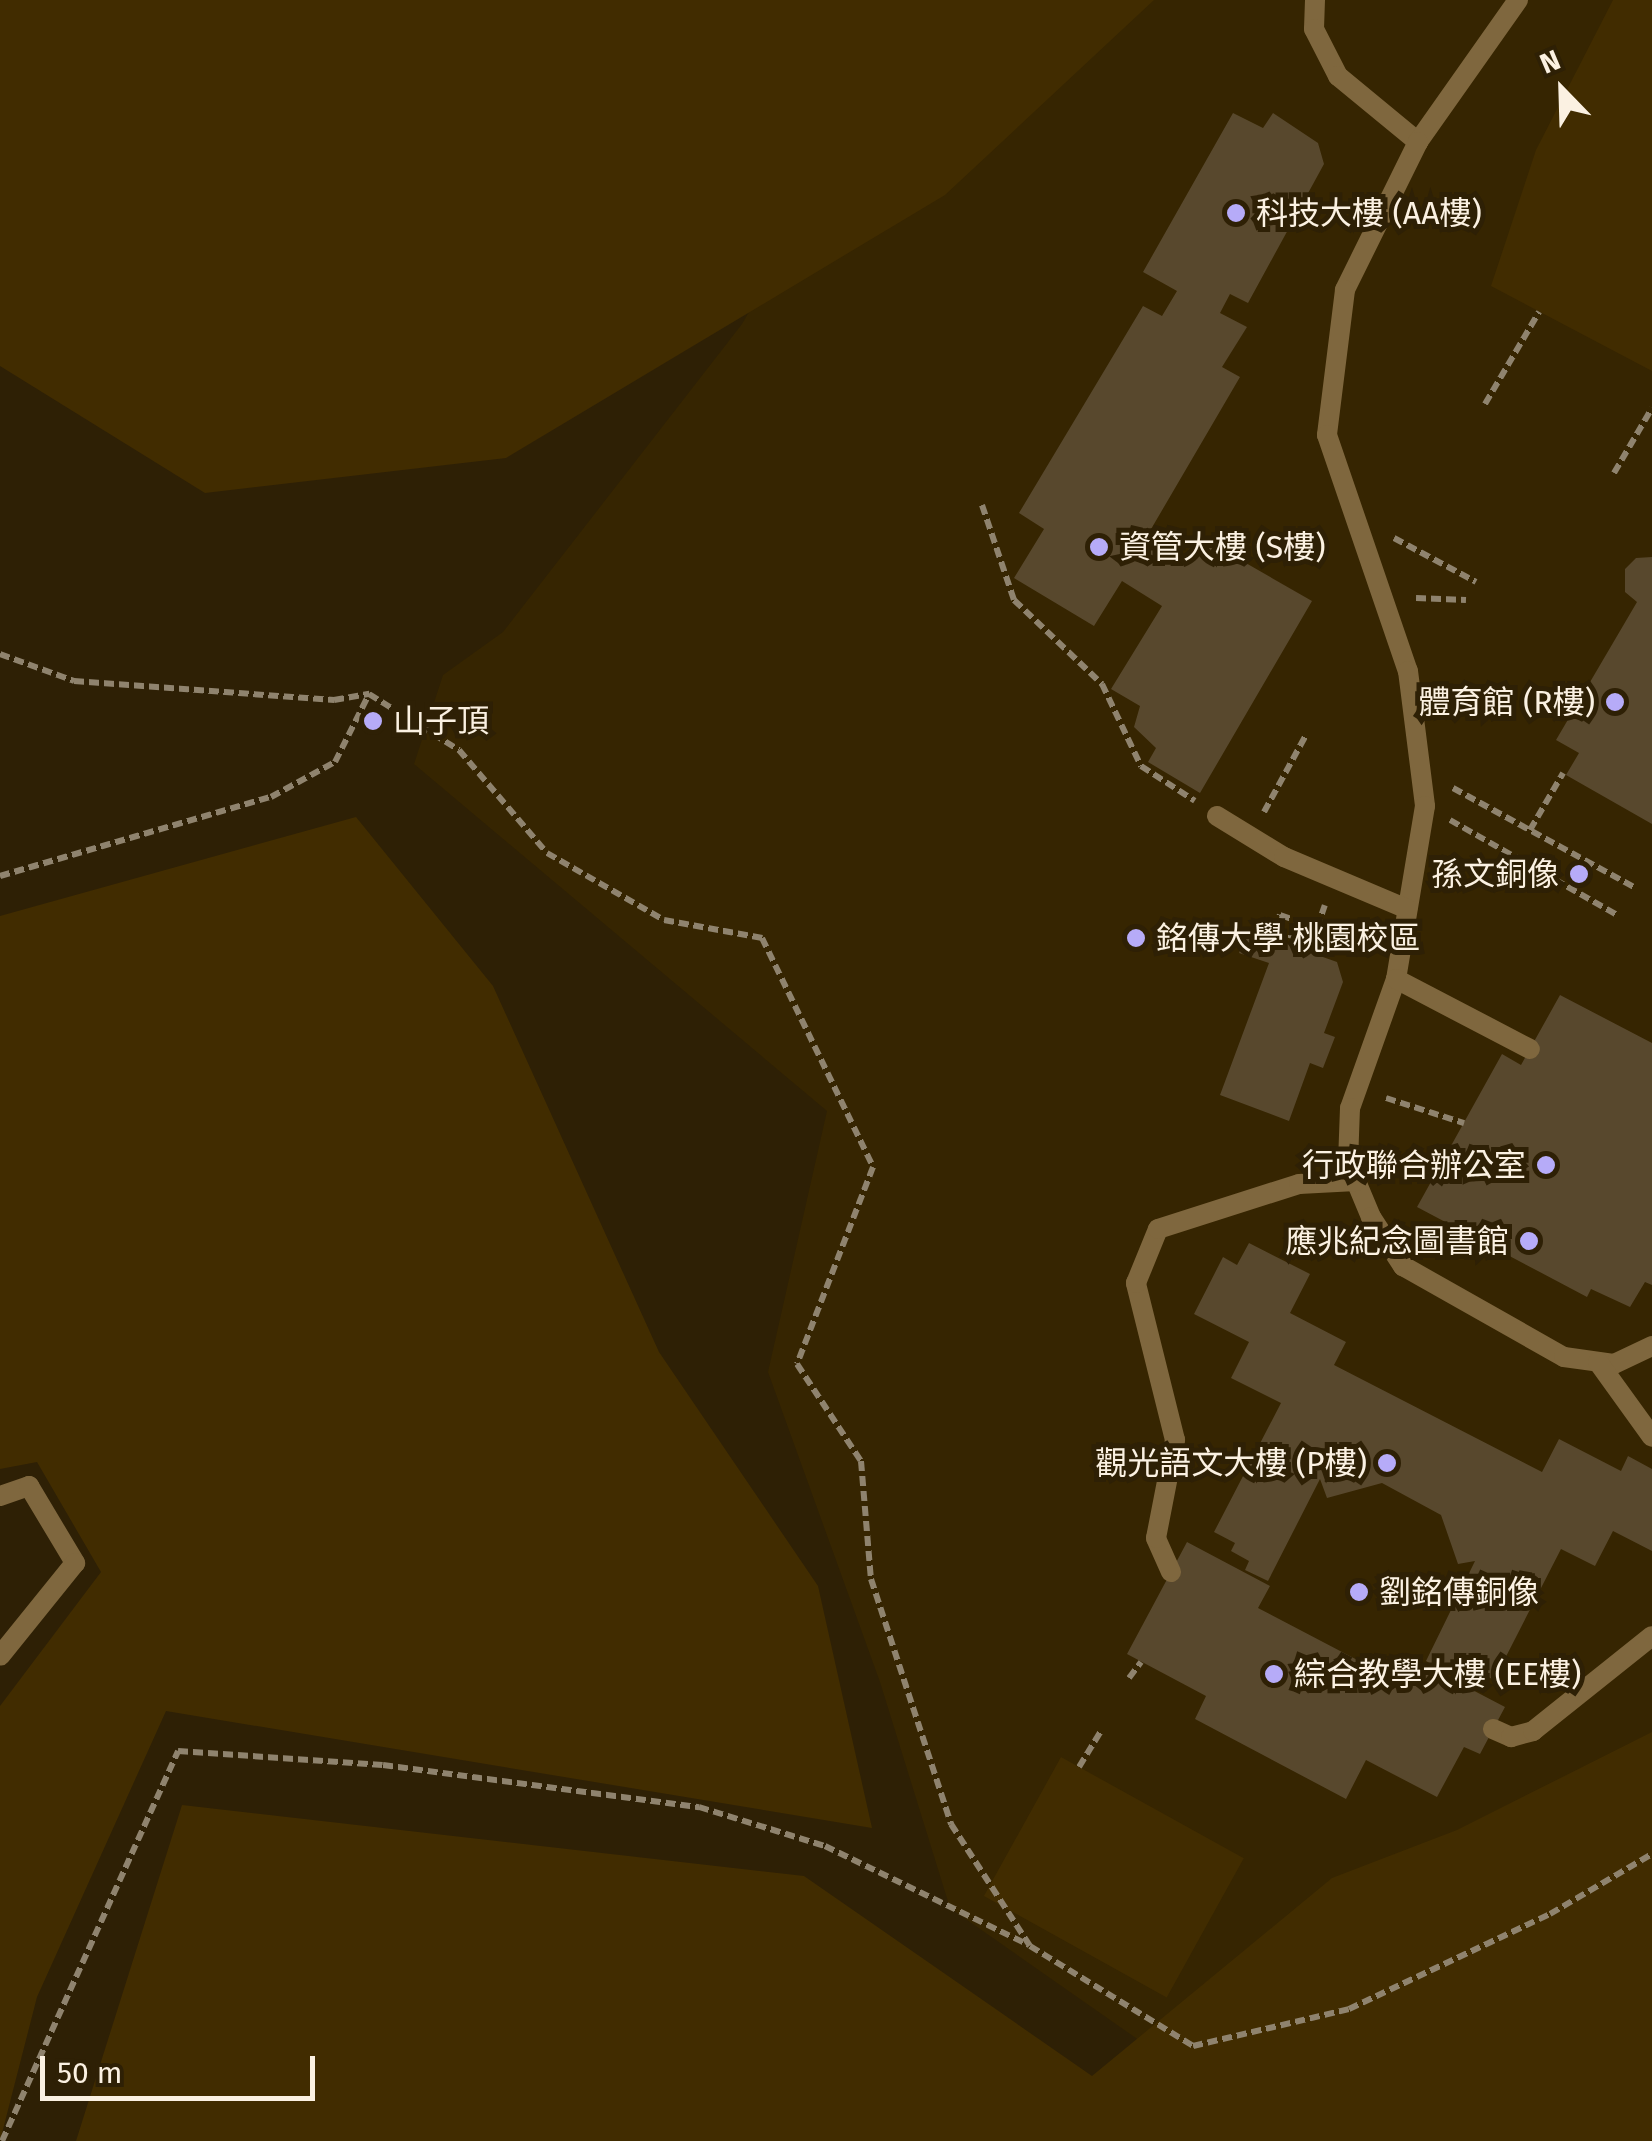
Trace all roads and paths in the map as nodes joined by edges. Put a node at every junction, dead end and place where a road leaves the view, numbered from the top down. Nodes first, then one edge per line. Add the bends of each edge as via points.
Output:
1 (1315, 0) edge
2 (1518, 0) edge
3 (1418, 142) junction
4 (1539, 312) dead end
5 (1485, 404) dead end
6 (1652, 408) edge
7 (1614, 474) dead end
8 (982, 504) dead end
9 (1394, 538) dead end
10 (1476, 582) dead end
11 (1416, 598) dead end
12 (1466, 600) dead end
13 (0, 654) edge
14 (369, 694) junction
15 (1306, 735) dead end
16 (1563, 774) dead end
17 (1453, 788) dead end
18 (1218, 816) joint
19 (1449, 820) dead end
20 (1530, 830) junction
21 (1251, 835) junction
22 (0, 876) edge
23 (1634, 887) dead end
24 (1406, 909) junction
25 (1617, 915) dead end
26 (1317, 928) dead end
27 (1298, 938) dead end
28 (1396, 978) junction
29 (1530, 1049) dead end
30 (1386, 1098) dead end
31 (1464, 1123) dead end
32 (1356, 1182) junction
33 (1652, 1346) edge
34 (1598, 1362) junction
35 (1652, 1437) edge
36 (0, 1496) edge
37 (1170, 1572) dead end
38 (1652, 1636) edge
39 (0, 1656) edge
40 (1141, 1662) dead end
41 (1130, 1678) dead end
42 (1493, 1729) dead end
43 (1101, 1731) dead end
44 (1079, 1766) dead end
45 (1652, 1854) edge
46 (1030, 1946) junction
47 (2, 2141) edge

1 - 3 lane via 1314,29 1338,76
2 - 3 lane
3 - 24 lane via 1344,290 1327,435 1408,670 1426,806
4 - 5 path
6 - 7 path
8 - 18 path via 1014,600 1102,684 1141,766
9 - 10 path
11 - 12 path
13 - 14 path via 74,681 334,700
14 - 22 path via 334,762 270,796
14 - 46 path via 459,750 548,853 664,920 762,938 873,1167 797,1364 860,1461 871,1579 951,1824
15 - 21 path
16 - 20 path
17 - 20 path
18 - 21 lane
19 - 25 path
20 - 23 path
21 - 24 lane via 1284,857
24 - 28 lane
26 - 27 path via 1280,915 1274,930
28 - 29 lane
28 - 32 lane via 1350,1108 1348,1162
30 - 31 path
32 - 34 lane via 1403,1266 1564,1358
32 - 37 lane via 1299,1184 1158,1228 1136,1283 1175,1440 1156,1538
33 - 34 lane via 1614,1364
34 - 35 lane
36 - 39 lane via 28,1486 76,1564
38 - 42 lane via 1533,1731 1510,1737
40 - 41 path
43 - 44 path
45 - 46 path via 1550,1914 1349,2009 1193,2046
46 - 47 path via 825,1846 699,1807 382,1765 178,1751

